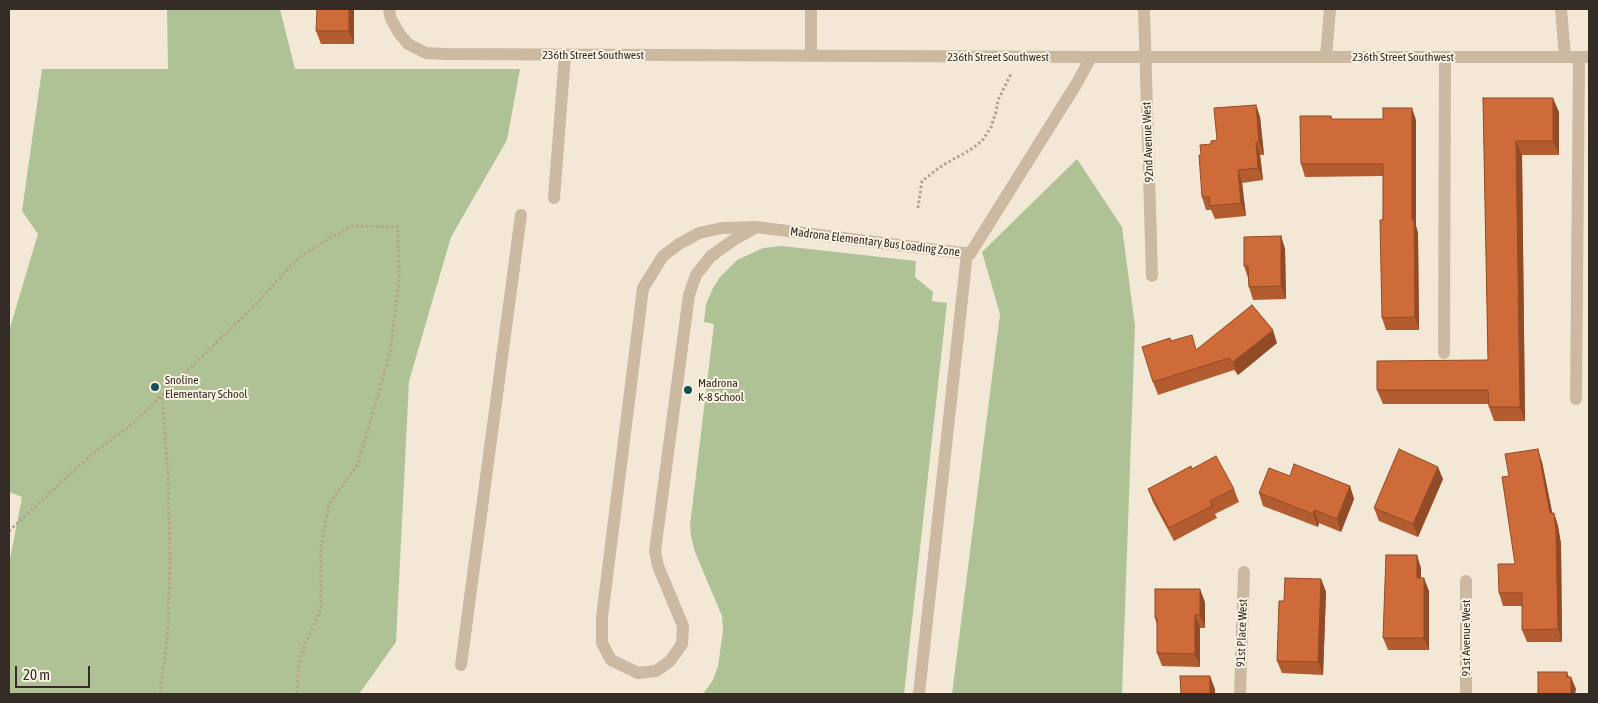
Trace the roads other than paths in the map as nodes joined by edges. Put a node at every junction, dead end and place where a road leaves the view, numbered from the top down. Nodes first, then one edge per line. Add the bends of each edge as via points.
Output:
1 (389, 9) edge
2 (811, 9) edge
3 (1144, 9) edge
4 (1330, 9) edge
5 (1561, 9) edge
6 (565, 55) junction
7 (811, 56) junction
8 (1091, 57) junction
9 (1146, 57) junction
10 (1326, 57) junction
11 (1445, 57) junction
12 (1565, 57) junction
13 (1584, 57) edge
14 (554, 198) dead end
15 (521, 215) dead end
16 (756, 228) junction
17 (967, 253) junction
18 (1152, 276) dead end
19 (1444, 354) dead end
20 (1576, 399) dead end
21 (1244, 572) dead end
22 (1466, 581) dead end
23 (461, 665) dead end
24 (920, 694) edge
25 (1240, 694) edge
26 (1466, 694) edge

1 - 6 street, 236th Street Southwest via 399,34 408,44 426,53
2 - 7 street
3 - 9 street, 92nd Avenue West
4 - 10 street
5 - 12 street
6 - 7 street, 236th Street Southwest
6 - 14 street
7 - 8 street, 236th Street Southwest
8 - 9 street, 236th Street Southwest
8 - 17 street, Madrona Elementary Bus Loading Zone via 976,246 970,254
9 - 10 street, 236th Street Southwest
9 - 18 street, 92nd Avenue West
10 - 11 street, 236th Street Southwest
11 - 12 street, 236th Street Southwest
11 - 19 street
12 - 13 street, 236th Street Southwest
13 - 20 street
15 - 23 street
16 - 16 street, Madrona Elementary Bus Loading Zone via 722,228 699,233 663,256 643,288 602,617 602,643 611,660 638,673 656,671 670,661 682,644 683,626 655,551 690,295 696,274 711,256
16 - 17 street, Madrona Elementary Bus Loading Zone
17 - 24 street
21 - 25 street, 91st Place West
22 - 26 street, 91st Avenue West

